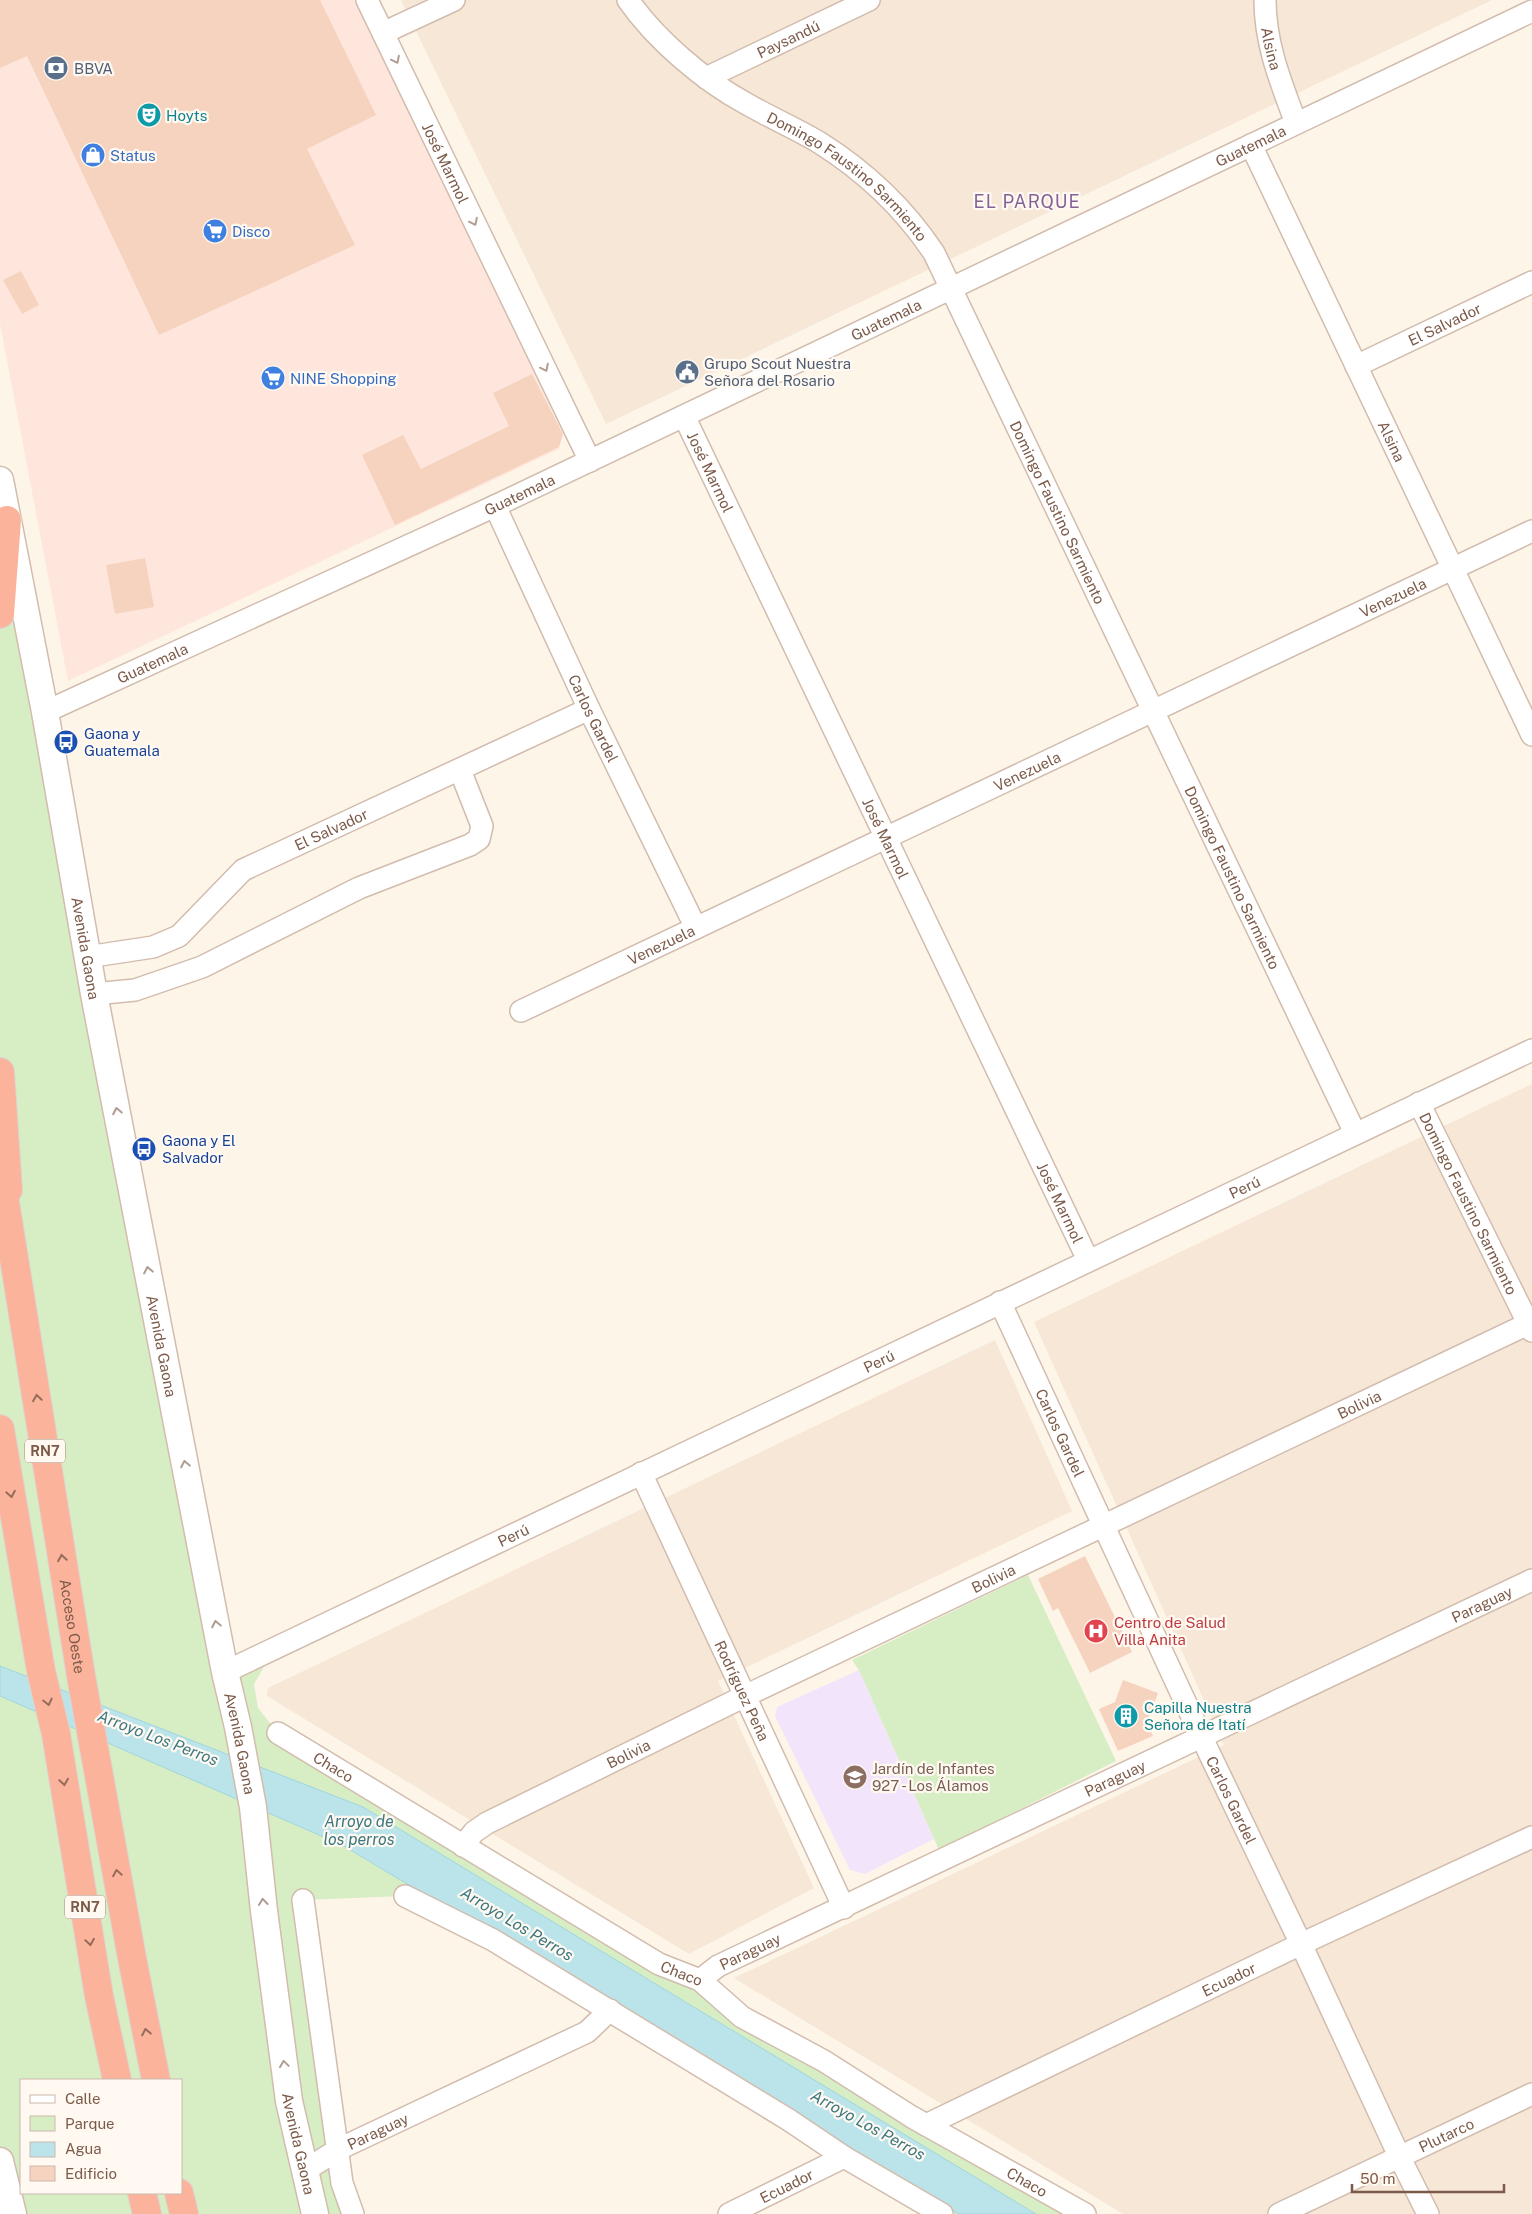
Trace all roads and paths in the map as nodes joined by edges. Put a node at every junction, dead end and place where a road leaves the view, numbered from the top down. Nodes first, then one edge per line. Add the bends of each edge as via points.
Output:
1 (367, 0) edge
2 (454, 0) edge
3 (628, 0) edge
4 (869, 0) edge
5 (1265, 0) edge
6 (1532, 12) edge
7 (383, 34) junction
8 (706, 78) junction
9 (1296, 124) junction
10 (1251, 145) junction
11 (1532, 282) edge
12 (951, 288) junction
13 (1356, 366) junction
14 (684, 416) junction
15 (590, 461) junction
16 (0, 480) edge
17 (495, 506) junction
18 (8, 520) junction
19 (1532, 531) edge
20 (1453, 568) junction
21 (0, 614) edge
22 (589, 709) junction
23 (1153, 711) junction
24 (45, 712) junction
25 (1532, 735) edge
26 (460, 770) junction
27 (886, 838) junction
28 (696, 928) junction
29 (87, 957) junction
30 (94, 994) junction
31 (521, 1011) dead end
32 (1532, 1050) edge
33 (0, 1072) edge
34 (1419, 1103) junction
35 (1355, 1133) junction
36 (0, 1171) edge
37 (10, 1226) junction
38 (1088, 1260) junction
39 (1000, 1302) junction
40 (1531, 1326) edge
41 (0, 1429) edge
42 (641, 1473) junction
43 (1103, 1525) junction
44 (1532, 1580) edge
45 (225, 1672) junction
46 (745, 1696) junction
47 (278, 1733) dead end
48 (1201, 1736) junction
49 (1532, 1837) edge
50 (463, 1846) junction
51 (405, 1896) dead end
52 (304, 1900) dead end
53 (844, 1908) junction
54 (1301, 1944) junction
55 (700, 1980) junction
56 (610, 2010) junction
57 (118, 2079) edge
58 (156, 2079) edge
59 (1532, 2094) edge
60 (926, 2125) junction
61 (339, 2149) junction
62 (844, 2157) junction
63 (1400, 2158) junction
64 (0, 2160) edge
65 (304, 2170) junction
66 (142, 2194) edge
67 (179, 2194) edge
68 (13, 2214) edge
69 (147, 2214) edge
70 (184, 2214) edge
71 (315, 2214) edge
72 (353, 2214) edge
73 (729, 2214) edge
74 (942, 2214) edge
75 (1084, 2214) edge
76 (1279, 2214) edge
77 (1428, 2214) edge

1 - 7 street, José Marmol
2 - 7 street
3 - 8 street, Domingo Faustino Sarmiento via 641,18
4 - 8 street, Paysandú
5 - 9 street, Alsina via 1273,60
6 - 9 street, Guatemala
7 -> 15 street, José Marmol
8 - 12 street, Domingo Faustino Sarmiento via 745,104 845,160 889,197 914,223 934,253
9 - 10 street, Guatemala
10 - 12 street, Guatemala
10 - 13 street, Alsina
11 - 13 street, El Salvador
12 - 14 street, Guatemala
12 - 23 street, Domingo Faustino Sarmiento
13 - 20 street, Alsina
14 - 15 street, Guatemala
14 - 27 street, José Marmol
15 - 17 street, Guatemala
16 - 18 street, Avenida Gaona
17 - 22 street, Carlos Gardel
17 - 24 street, Guatemala
18 - 21 highway
18 - 24 street, Avenida Gaona
19 - 20 street, Venezuela
20 - 23 street, Venezuela
20 - 25 street, Alsina
22 - 26 street, El Salvador
22 - 28 street, Carlos Gardel
23 - 27 street, Venezuela
23 - 35 street, Domingo Faustino Sarmiento
24 - 29 street, Avenida Gaona
26 - 29 street, El Salvador via 243,870 179,936 153,947
26 - 30 street via 482,826 480,839 359,888 202,967 135,990
27 - 28 street, Venezuela
27 - 38 street, José Marmol
28 - 31 street, Venezuela
29 - 30 street, Avenida Gaona
45 -> 30 street, Avenida Gaona
32 - 34 street, Perú
33 - 37 highway
34 - 35 street, Perú
34 - 40 street, Domingo Faustino Sarmiento
35 - 38 street, Perú
36 - 37 highway, Acceso Oeste / RN7
58 -> 37 highway, Acceso Oeste / RN7 via 81,1676
38 - 39 street, Perú
39 - 42 street, Perú
39 - 43 street, Carlos Gardel
40 - 43 street, Bolivia
41 -> 57 highway, RN7 via 41,1671 56,1734 99,1996
42 - 45 street, Perú
42 - 46 street, Rodríguez Peña
43 - 46 street, Bolivia
43 - 48 street, Carlos Gardel
44 - 48 street, Paraguay
65 -> 45 street, Avenida Gaona via 289,2101 253,1807
46 - 50 street, Bolivia via 487,1823
46 - 53 street, Rodríguez Peña
47 - 50 street, Chaco
48 - 53 street, Paraguay
48 - 54 street, Carlos Gardel
49 - 54 street, Ecuador
50 - 55 street, Chaco via 660,1964
51 - 56 street via 493,1940
52 - 61 street
53 - 55 street, Paraguay via 718,1966
54 - 60 street, Ecuador
54 - 63 street, Carlos Gardel
55 - 60 street, Chaco via 742,2017 824,2061
56 - 61 street, Paraguay via 587,2032
56 - 62 street
59 - 63 street, Plutarco
60 - 75 street, Chaco
61 - 65 street, Paraguay
61 - 72 street via 342,2183
62 - 73 street, Ecuador
62 - 74 street
63 - 76 street, Plutarco
63 - 77 street, Carlos Gardel
64 - 68 street
65 - 71 street, Avenida Gaona
66 - 69 highway
67 - 70 highway

